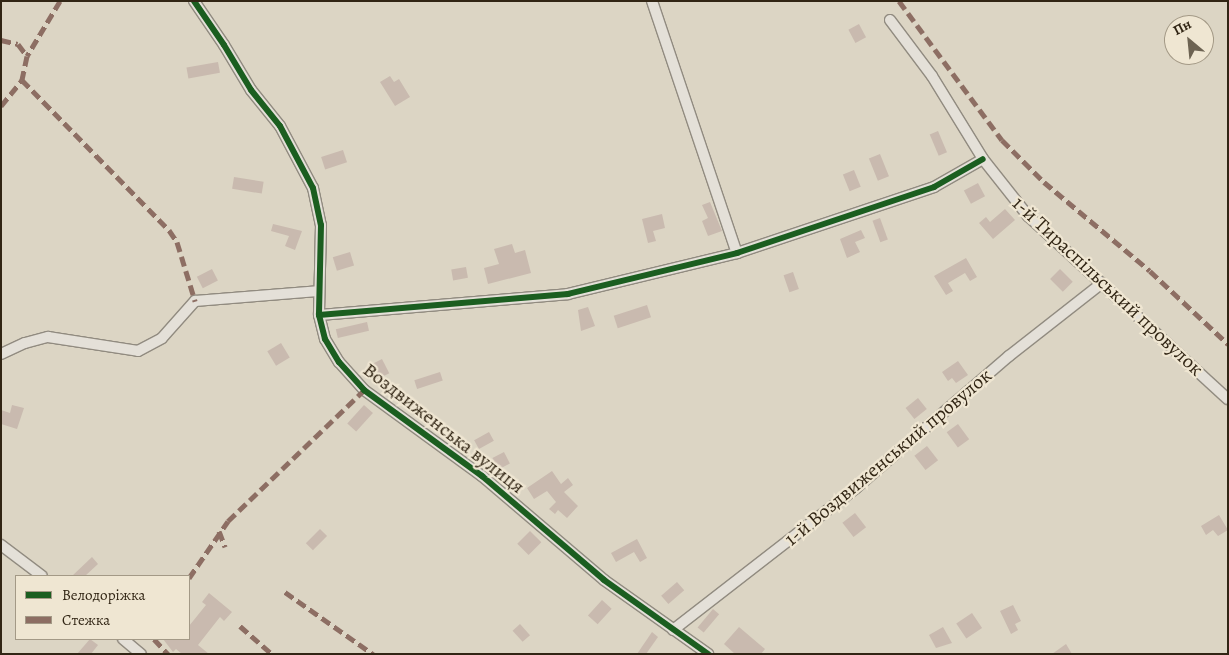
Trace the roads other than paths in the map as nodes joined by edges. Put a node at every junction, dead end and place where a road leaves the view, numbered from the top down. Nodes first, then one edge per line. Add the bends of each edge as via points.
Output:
1 (194, 1) edge
2 (652, 1) edge
3 (890, 20) dead end
4 (982, 159) junction
5 (736, 254) junction
6 (1102, 284) junction
7 (318, 291) junction
8 (318, 315) junction
9 (1, 354) edge
10 (1228, 399) edge
11 (1, 545) edge
12 (41, 575) edge
13 (673, 630) junction
14 (123, 640) edge
15 (141, 654) edge
16 (708, 654) edge

1 - 7 street, Воздвиженська вулиця via 251,90 280,126 313,188 320,212
2 - 5 street
3 - 4 street, 1-й Тираспільський провулок via 932,76
4 - 5 street via 934,187
4 - 6 street, 1-й Тираспільський провулок via 1028,216
5 - 8 street via 568,294
6 - 10 street, 1-й Тираспільський провулок
6 - 13 street, 1-й Воздвиженський провулок via 1009,356 856,488
7 - 8 street, Воздвиженська вулиця
7 - 9 street via 195,301 162,338 138,351 48,337
8 - 13 street, Воздвиженська вулиця via 331,351 364,390 482,476 604,580
11 - 12 street
13 - 16 street, Воздвиженська вулиця
14 - 15 street

